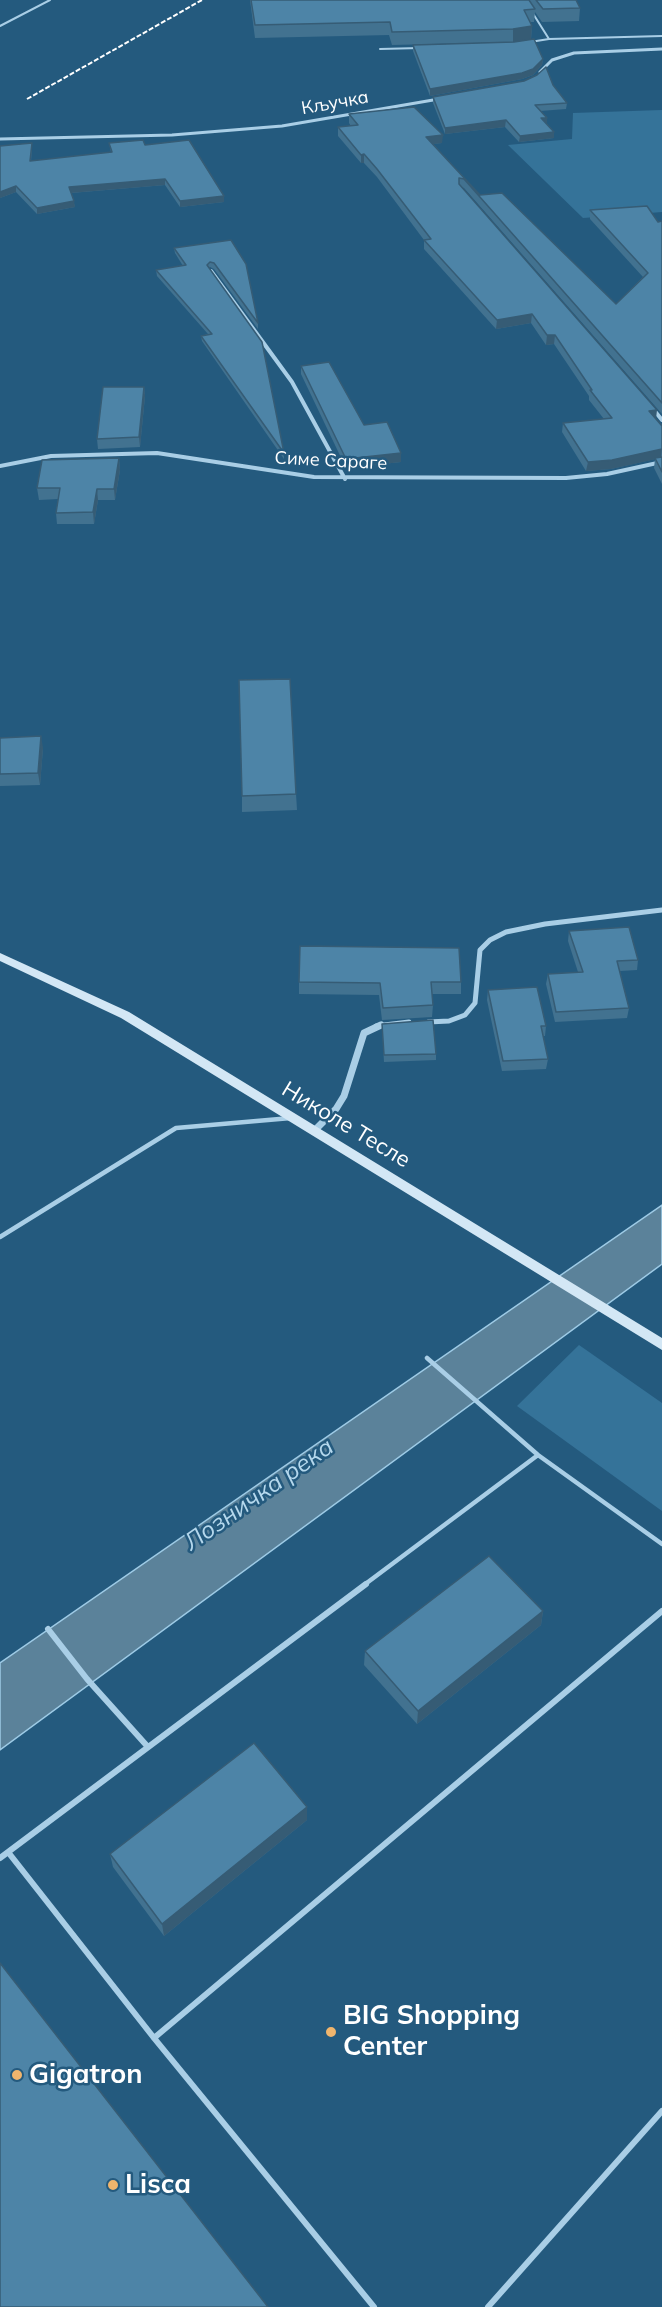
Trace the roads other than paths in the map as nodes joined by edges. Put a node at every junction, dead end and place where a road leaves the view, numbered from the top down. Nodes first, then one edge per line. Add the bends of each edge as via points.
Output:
1 (50, 0) edge
2 (530, 10) edge
3 (0, 26) edge
4 (662, 36) edge
5 (549, 39) junction
6 (522, 44) edge
7 (424, 48) edge
8 (380, 49) dead end
9 (662, 49) edge
10 (535, 78) edge
11 (448, 98) edge
12 (0, 139) edge
13 (211, 271) edge
14 (646, 402) edge
15 (662, 420) edge
16 (662, 462) edge
17 (0, 466) edge
18 (345, 479) junction
19 (662, 910) edge
20 (0, 957) edge
21 (293, 1117) junction
22 (315, 1130) junction
23 (0, 1238) edge
24 (662, 1345) edge
25 (428, 1358) dead end
26 (538, 1455) junction
27 (662, 1544) edge
28 (662, 1611) edge
29 (48, 1629) dead end
30 (148, 1747) junction
31 (8, 1852) junction
32 (0, 1858) edge
33 (154, 2038) junction
34 (662, 2111) edge
35 (374, 2307) edge
36 (489, 2307) edge

1 - 3 lane
2 - 5 lane
4 - 5 lane
5 - 6 lane
7 - 8 lane
9 - 10 street via 574,53 552,60
11 - 12 street, Кључка via 282,126 172,135
13 - 18 street via 292,382
14 - 15 street
16 - 18 street, Симе Сараге via 566,478
17 - 18 street, Симе Сараге via 51,456 157,453 286,475
19 - 22 street via 545,924 506,932 490,940 480,950 475,1003 471,1009 448,1021 378,1025 364,1033 344,1096
20 - 21 street, Николе Тесле via 125,1014
21 - 22 street, Николе Тесле
21 - 23 lane via 176,1128
22 - 24 street, Николе Тесле
25 - 26 lane
26 - 27 lane
26 - 30 lane
28 - 33 lane
29 - 30 lane
30 - 31 lane
31 - 32 lane
31 - 33 lane
33 - 35 lane
34 - 36 lane

